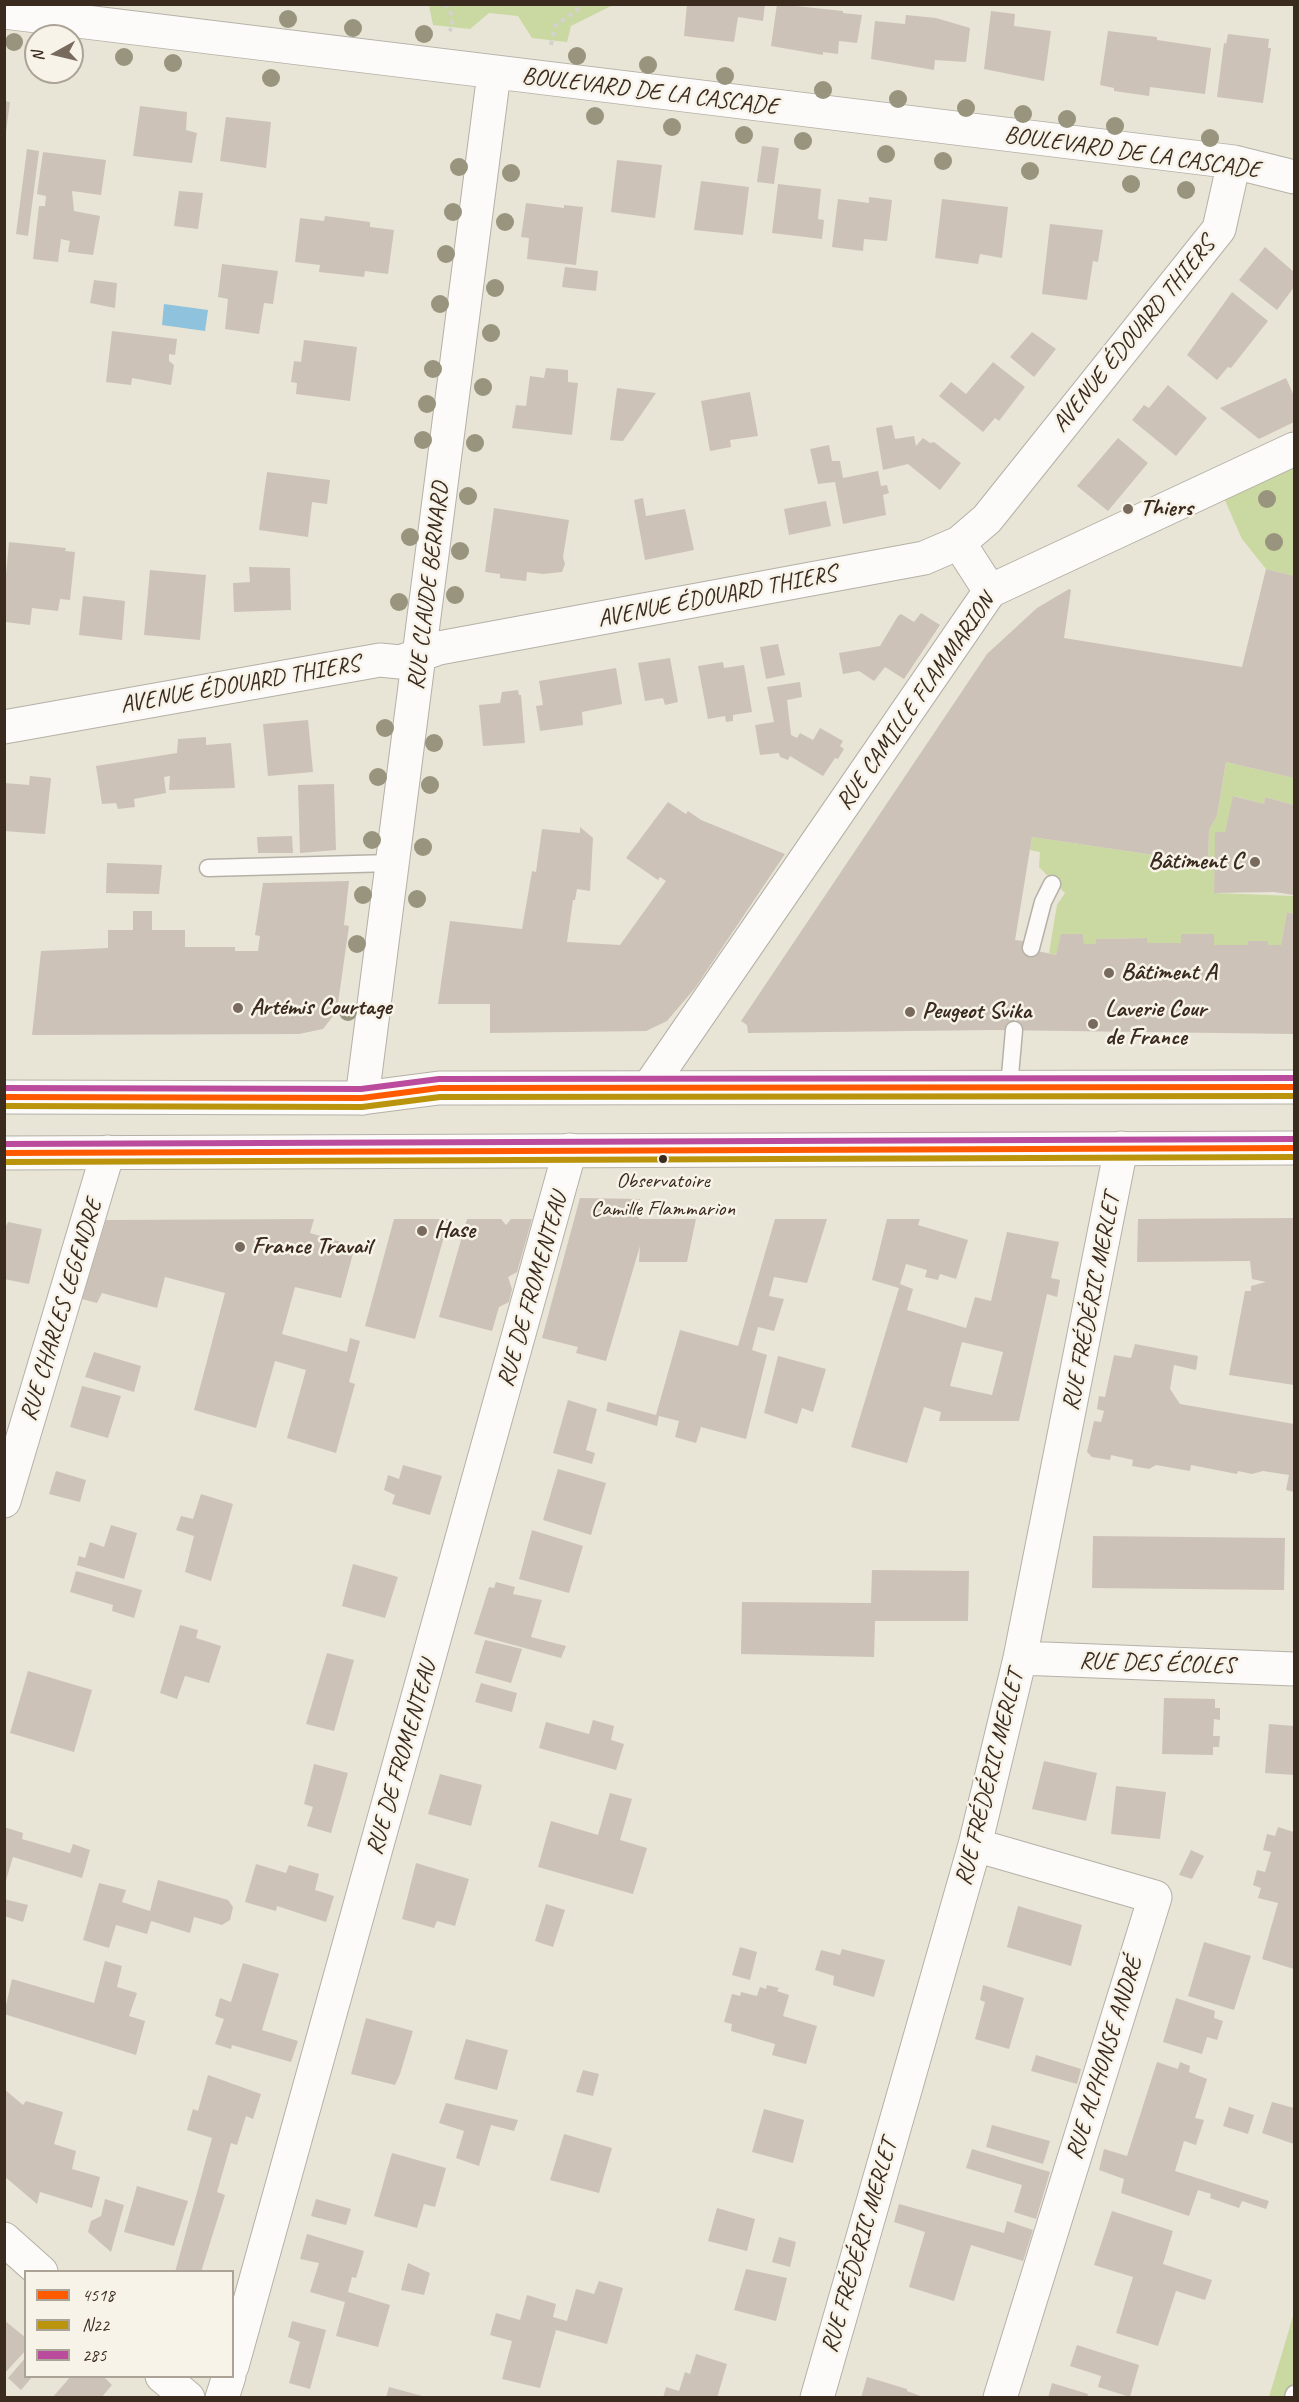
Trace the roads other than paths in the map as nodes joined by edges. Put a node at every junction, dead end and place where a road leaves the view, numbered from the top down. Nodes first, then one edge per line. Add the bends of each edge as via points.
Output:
1 (4, 12) edge
2 (494, 73) junction
3 (1234, 162) junction
4 (1294, 177) edge
5 (1294, 449) edge
6 (959, 543) junction
7 (990, 591) junction
8 (419, 655) junction
9 (4, 726) edge
10 (392, 863) junction
11 (208, 868) dead end
12 (1052, 884) dead end
13 (1031, 948) dead end
14 (1014, 1030) dead end
15 (649, 1087) junction
16 (1009, 1087) junction
17 (1294, 1087) edge
18 (4, 1097) edge
19 (362, 1098) junction
20 (1121, 1148) junction
21 (1294, 1148) edge
22 (570, 1150) junction
23 (108, 1152) junction
24 (4, 1153) edge
25 (4, 1502) edge
26 (1020, 1658) junction
27 (1294, 1669) edge
28 (975, 1845) junction
29 (4, 2239) edge
30 (40, 2270) edge
31 (234, 2359) edge
32 (164, 2378) edge
33 (228, 2378) edge
34 (188, 2397) edge
35 (222, 2397) edge
36 (817, 2397) edge
37 (1000, 2397) edge

1 - 2 street, BOULEVARD DE LA CASCADE
2 - 3 street, BOULEVARD DE LA CASCADE
2 - 8 street, RUE CLAUDE BERNARD
3 - 4 street, BOULEVARD DE LA CASCADE
3 - 6 street, AVENUE ÉDOUARD THIERS via 1219,229 987,519
5 - 7 street, RUE CAMILLE FLAMMARION
6 - 7 street
6 - 8 street, AVENUE ÉDOUARD THIERS via 924,558 439,648
7 - 15 street, RUE CAMILLE FLAMMARION
8 - 9 street, AVENUE ÉDOUARD THIERS via 400,662 380,660
8 - 10 street, RUE CLAUDE BERNARD
10 - 11 lane
10 - 19 street, RUE CLAUDE BERNARD
12 - 13 lane
14 - 16 lane
15 - 16 street
15 - 19 street via 439,1088
16 - 17 street
18 - 19 street
20 - 21 street
20 - 22 street
20 - 26 street, RUE FRÉDÉRIC MERLET
22 - 23 street
22 - 31 street, RUE DE FROMENTEAU
23 - 24 street
23 - 25 street, RUE CHARLES LEGENDRE
26 - 27 street, RUE DES ÉCOLES
26 - 28 street, RUE FRÉDÉRIC MERLET
28 - 36 street, RUE FRÉDÉRIC MERLET
28 - 37 street, RUE ALPHONSE ANDRÉ via 1155,1897
29 - 30 street
32 - 34 street
33 - 35 street

